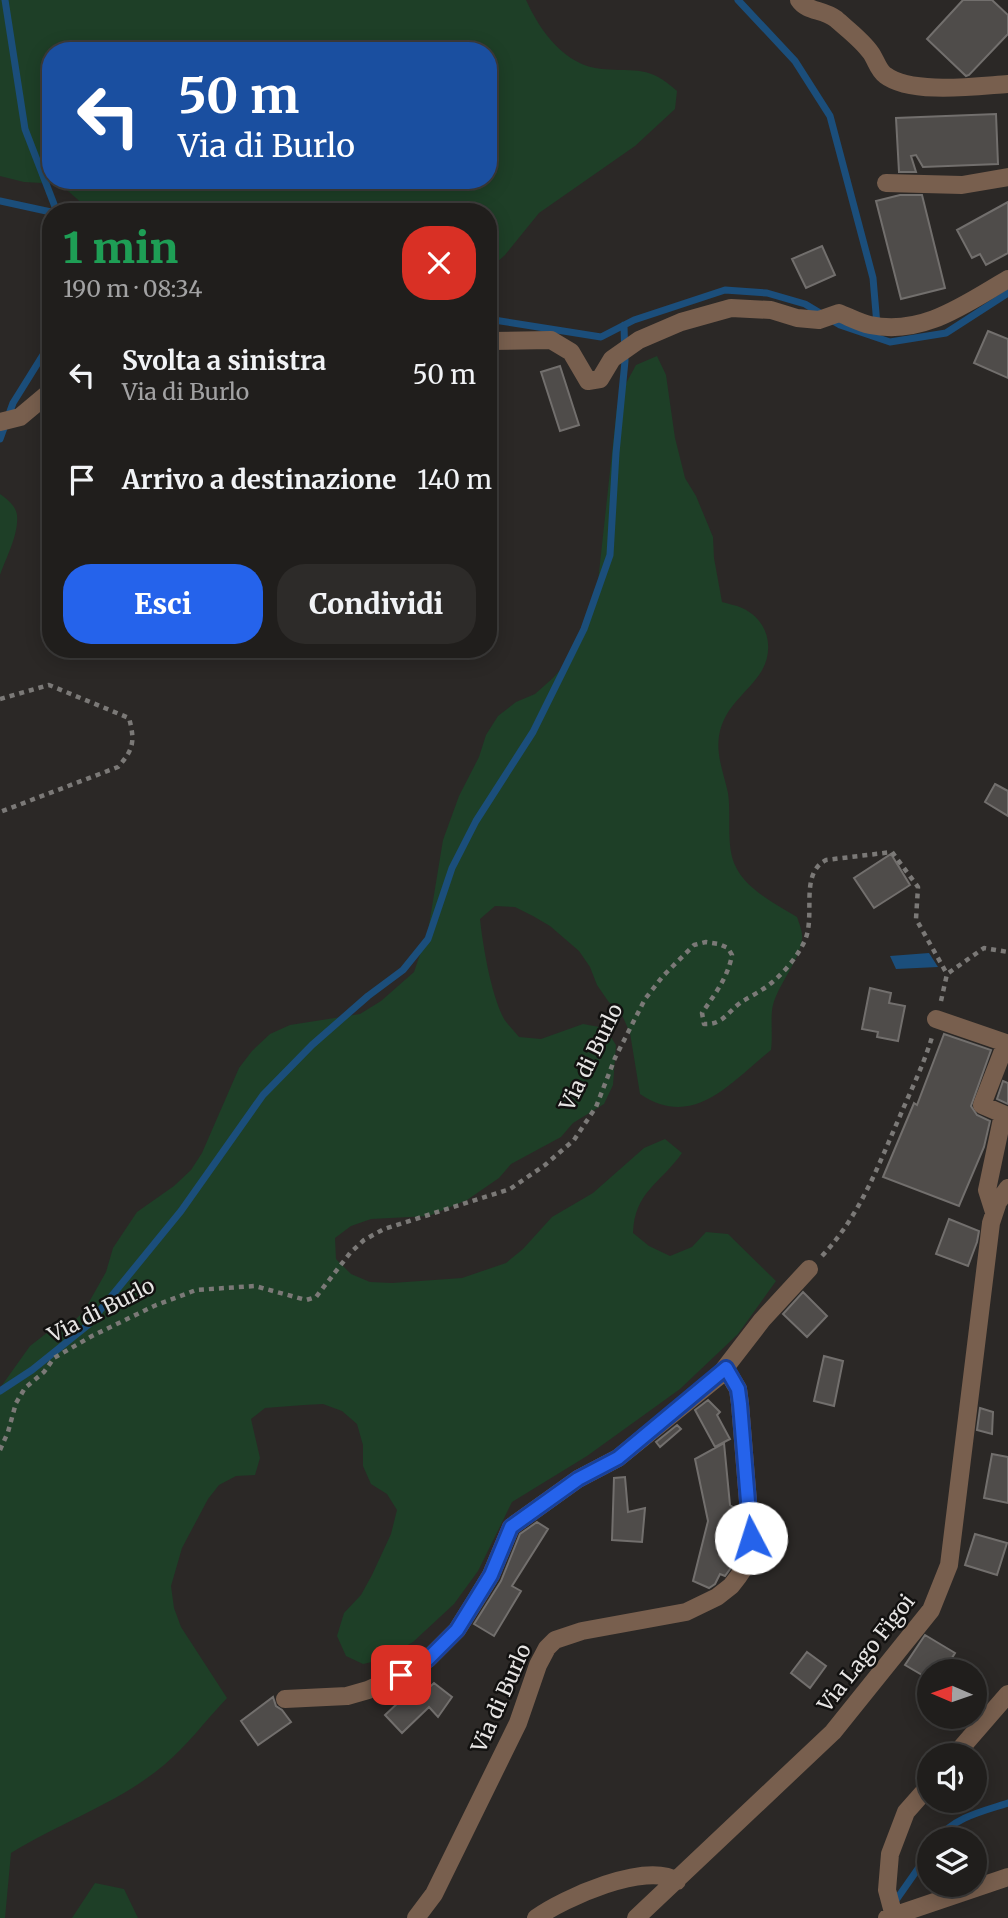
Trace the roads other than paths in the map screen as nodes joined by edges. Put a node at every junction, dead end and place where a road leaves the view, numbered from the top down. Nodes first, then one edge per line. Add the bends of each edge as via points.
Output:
1 (799, 0) edge
2 (1008, 84) edge
3 (1008, 177) edge
4 (886, 183) dead end
5 (1008, 279) edge
6 (497, 341) edge
7 (42, 399) edge
8 (0, 422) edge
9 (936, 1019) road end
10 (1008, 1188) edge
11 (993, 1212) junction
12 (809, 1269) road end
13 (726, 1368) junction
14 (1008, 1694) edge
15 (285, 1699) dead end
16 (965, 1743) edge
17 (917, 1800) edge
18 (1008, 1877) edge
19 (677, 1881) junction
20 (891, 1917) edge
21 (416, 1918) edge
22 (536, 1918) edge
23 (636, 1918) edge

1 - 2 street via 835,19 892,79 922,86
3 - 4 street via 962,185
5 - 6 street via 939,318 911,327 868,325 839,313 819,320 771,310 730,309 639,340 616,356 600,379 588,381 571,352 551,340
7 - 8 street via 20,417
9 - 11 street, Via Lago Figoi via 1006,1043 982,1105 1003,1114 987,1190
10 - 11 street, Via Lago Figoi
11 - 19 street, Via Lago Figoi via 949,1565 931,1610 833,1732
12 - 13 street
13 - 15 street via 618,1458 578,1479 511,1527 491,1575 457,1630 428,1659 347,1696
13 - 21 street, Via di Burlo via 738,1389 740,1404 751,1538 746,1565 731,1586 705,1604 665,1617 582,1631 555,1640 547,1648 518,1723 434,1894
14 - 16 street
17 - 20 street via 906,1812 890,1854 887,1890
18 - 20 street
19 - 22 street via 662,1874 624,1880 580,1893
19 - 23 street, Via Lago Figoi

